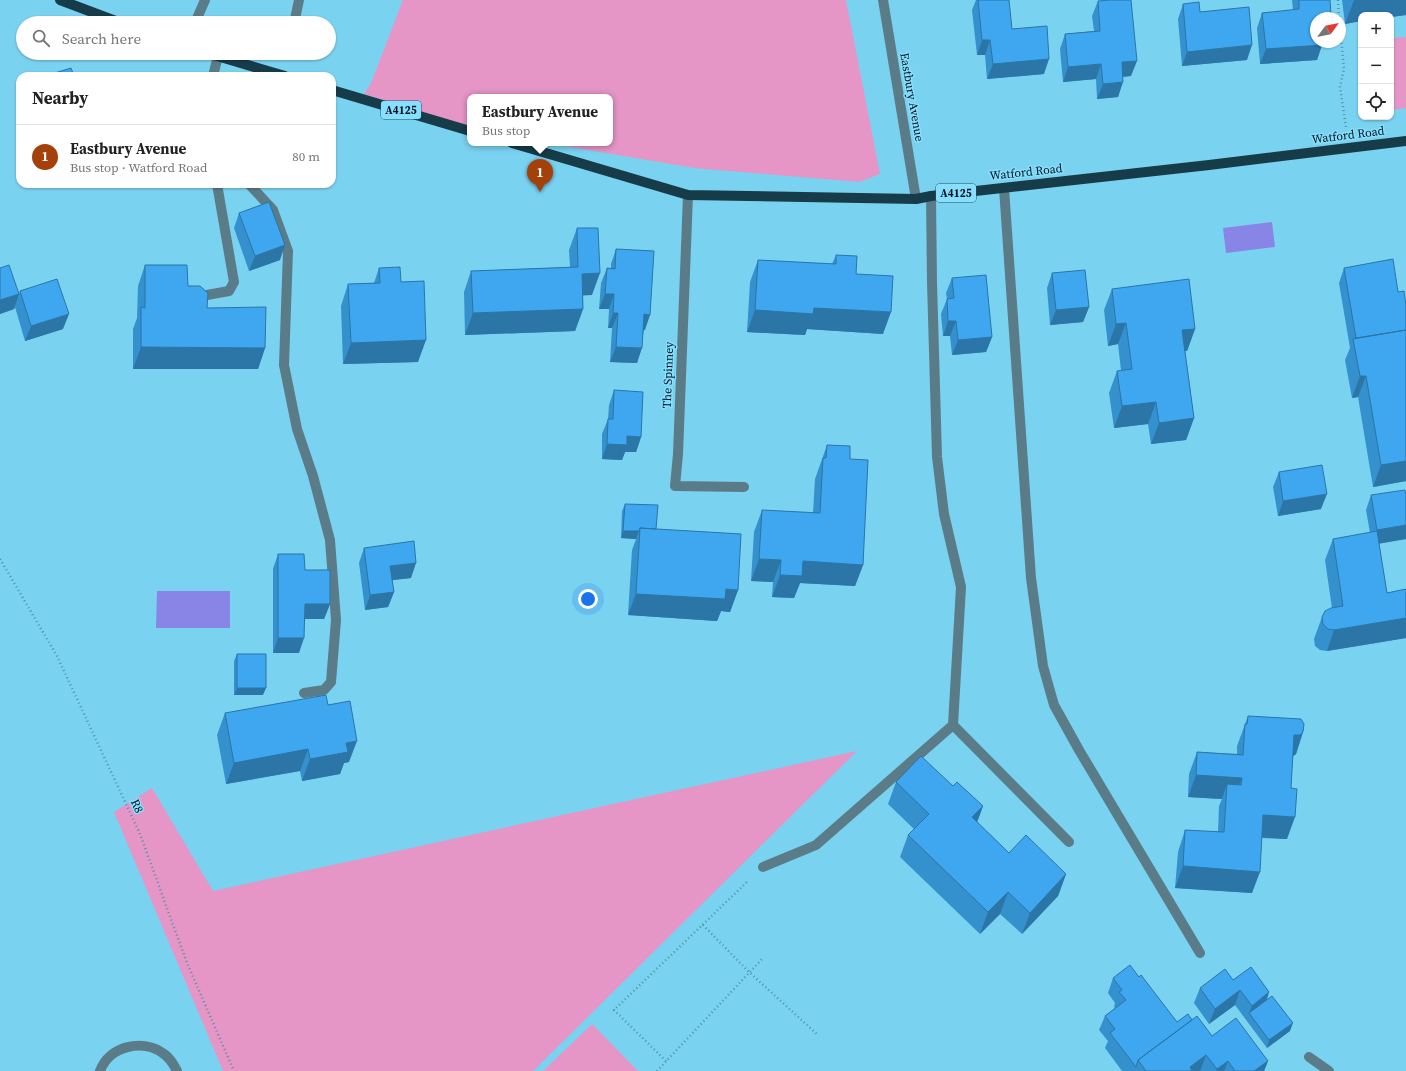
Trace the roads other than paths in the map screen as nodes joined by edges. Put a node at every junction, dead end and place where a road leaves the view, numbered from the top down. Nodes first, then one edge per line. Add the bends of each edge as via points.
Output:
1 (60, 0) edge
2 (205, 0) edge
3 (299, 0) edge
4 (883, 0) edge
5 (102, 16) edge
6 (198, 16) edge
7 (296, 16) edge
8 (217, 60) edge
9 (231, 60) edge
10 (214, 72) edge
11 (272, 72) edge
12 (336, 91) edge
13 (467, 130) edge
14 (1406, 141) edge
15 (522, 146) edge
16 (218, 188) edge
17 (253, 188) edge
18 (1004, 188) junction
19 (688, 195) junction
20 (931, 196) junction
21 (916, 199) junction
22 (207, 295) edge
23 (744, 487) dead end
24 (304, 693) dead end
25 (953, 725) junction
26 (1069, 842) dead end
27 (763, 867) road end
28 (1200, 953) dead end
29 (1309, 1057) dead end
30 (100, 1071) edge
31 (177, 1071) edge
32 (1329, 1071) edge

1 - 5 main road
2 - 6 street
3 - 7 street
4 - 21 street, Eastbury Avenue
8 - 10 street
9 - 11 main road
12 - 13 main road, A4125
14 - 18 main road, Watford Road / A4125
15 - 19 main road, Watford Road / A4125
16 - 22 street via 234,282 230,291
17 - 24 street via 273,210 288,251 284,365 297,429 330,540 336,620 330,682 324,690
18 - 20 main road, Watford Road / A4125
18 - 28 street via 1031,578 1045,672 1054,705 1078,750
19 - 21 main road, Watford Road / A4125
19 - 23 street, The Spinney via 675,486
20 - 21 main road, Watford Road / A4125
20 - 25 street via 937,457 944,514 961,587
25 - 26 street
25 - 27 street via 816,845
29 - 32 street
30 - 31 street via 110,1056 123,1048 136,1045 150,1047 163,1053

